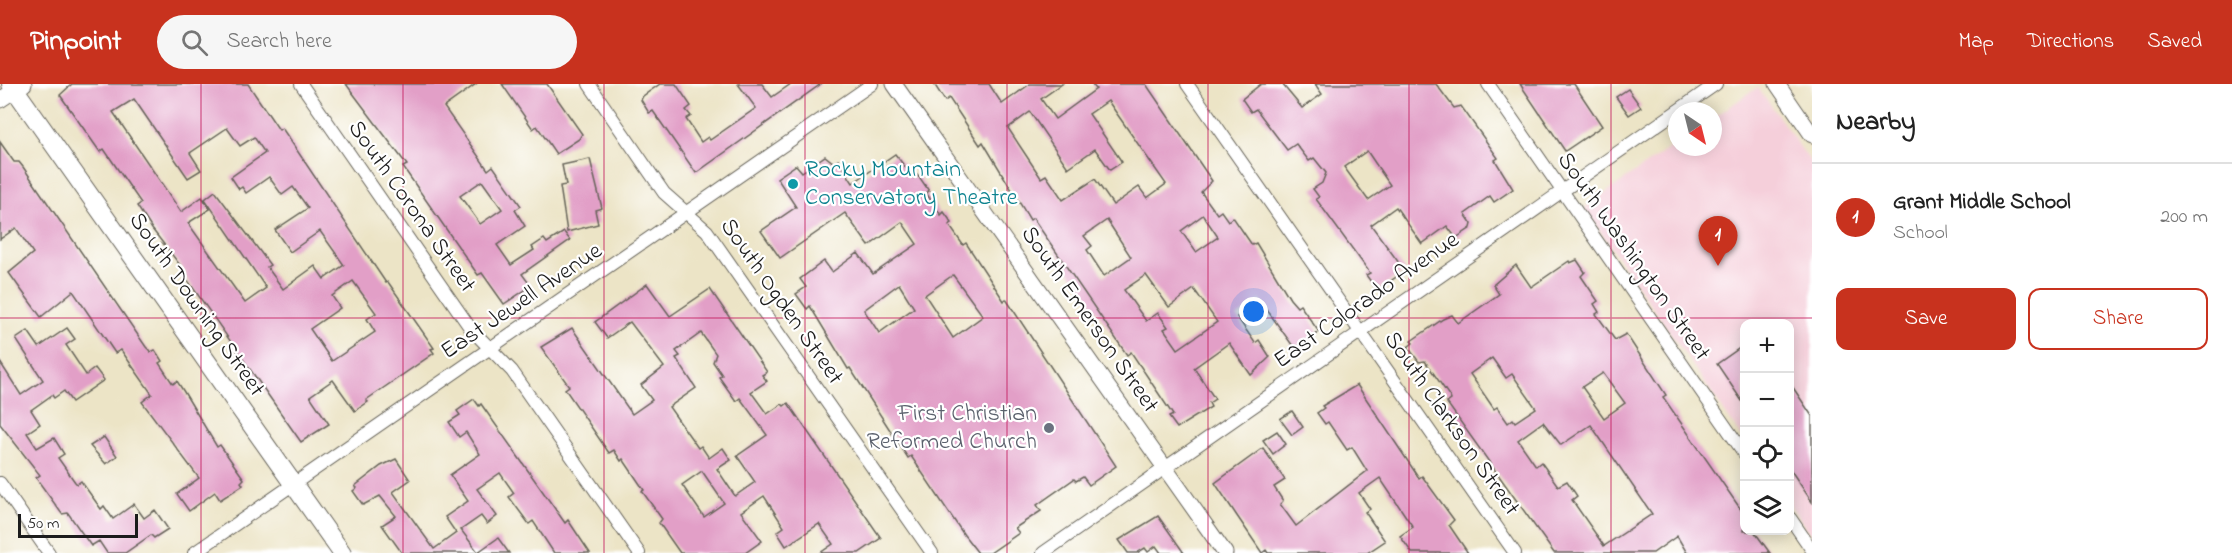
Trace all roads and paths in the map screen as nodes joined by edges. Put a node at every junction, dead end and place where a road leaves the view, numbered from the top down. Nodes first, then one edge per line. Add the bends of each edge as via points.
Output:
1 (301, 84) edge
2 (588, 84) edge
3 (872, 84) edge
4 (894, 84) edge
5 (1187, 84) edge
6 (1488, 84) edge
7 (1716, 84) edge
8 (1777, 84) edge
9 (17, 86) edge
10 (0, 100) edge
11 (1812, 135) edge
12 (1562, 191) junction
13 (687, 214) junction
14 (1360, 332) junction
15 (489, 349) junction
16 (1740, 447) edge
17 (1165, 468) junction
18 (0, 483) edge
19 (293, 484) junction
20 (1794, 524) edge
21 (1812, 550) edge
22 (49, 553) edge
23 (194, 553) edge
24 (342, 553) edge
25 (639, 553) edge
26 (932, 553) edge
27 (1043, 553) edge
28 (1225, 553) edge
29 (1515, 553) edge

1 - 15 street, South Corona Street via 471,329
2 - 13 street, South Ogden Street via 664,193
3 - 13 street, East Jewell Avenue
4 - 17 street, South Emerson Street
5 - 14 street, South Clarkson Street
6 - 12 street, South Washington Street
7 - 12 street, East Colorado Avenue
8 - 11 street
9 - 10 street
9 - 19 main road, South Downing Street
12 - 14 street, East Colorado Avenue
12 - 16 street, South Washington Street
13 - 15 street, East Jewell Avenue
13 - 26 street, South Ogden Street via 707,231
14 - 17 street, East Colorado Avenue
14 - 29 street, South Clarkson Street
15 - 19 street, East Jewell Avenue
15 - 25 street, South Corona Street via 512,371
17 - 27 street, East Colorado Avenue
17 - 28 street, South Emerson Street
18 - 22 street
19 - 23 street, East Jewell Avenue
19 - 24 main road, South Downing Street
20 - 21 street

